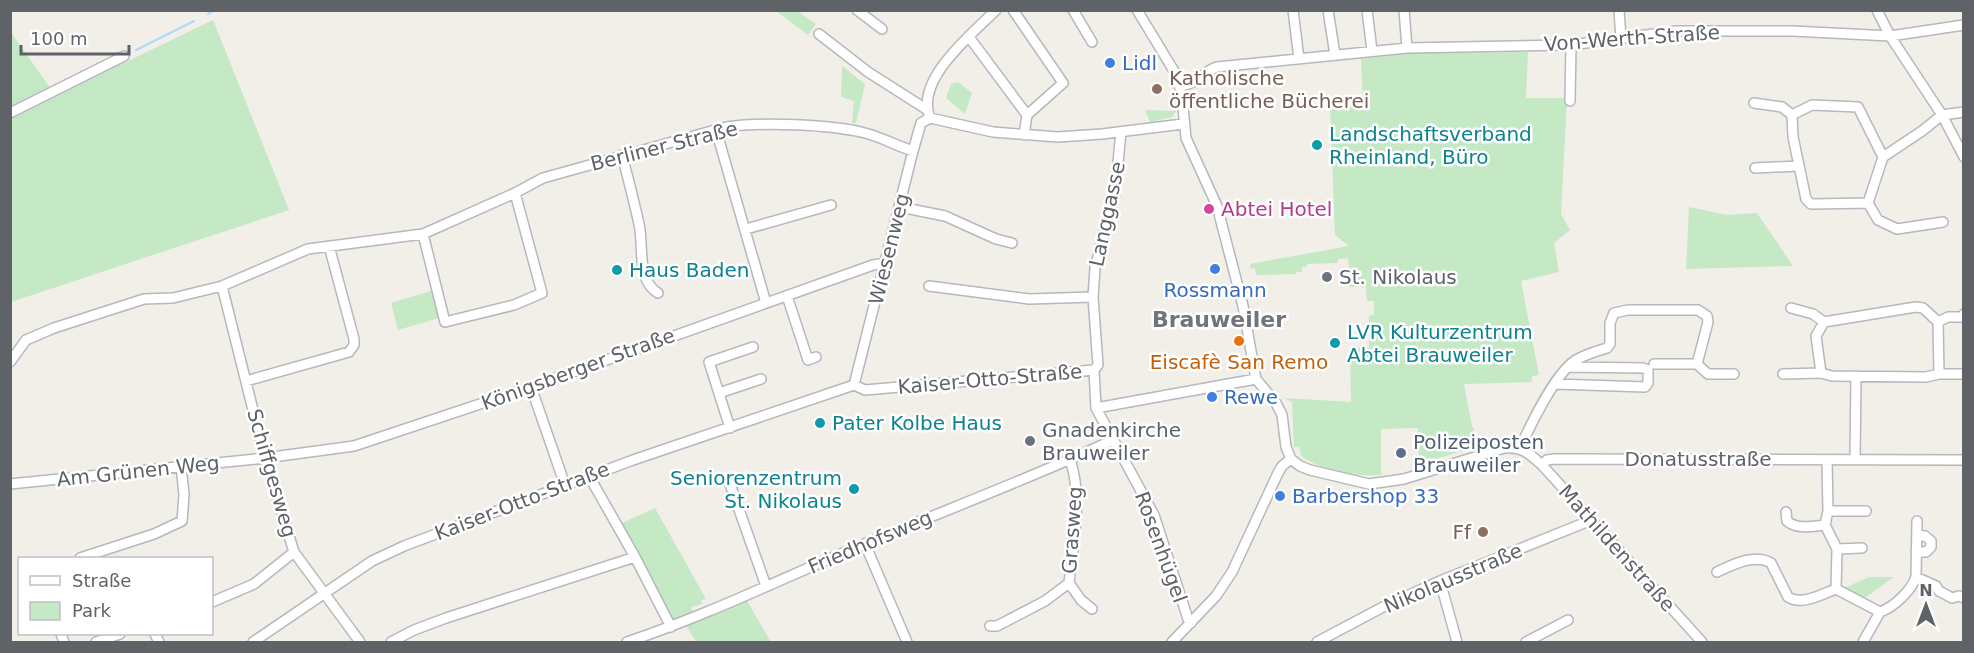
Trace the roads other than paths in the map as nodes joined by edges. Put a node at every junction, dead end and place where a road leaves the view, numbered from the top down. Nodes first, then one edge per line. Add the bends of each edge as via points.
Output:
1 (857, 10) edge
2 (996, 10) edge
3 (1013, 10) edge
4 (1073, 10) edge
5 (1137, 10) edge
6 (1293, 10) edge
7 (1328, 10) edge
8 (1367, 10) edge
9 (1404, 10) edge
10 (1619, 10) edge
11 (1877, 10) edge
12 (1964, 25) edge
13 (882, 29) dead end
14 (819, 34) dead end
15 (1890, 36) junction
16 (969, 37) junction
17 (1622, 39) junction
18 (1092, 42) dead end
19 (1571, 45) junction
20 (1407, 48) junction
21 (1372, 51) junction
22 (1335, 55) junction
23 (124, 56) dead end
24 (1299, 59) junction
25 (1180, 87) junction
26 (1570, 101) dead end
27 (1754, 103) dead end
28 (1964, 112) edge
29 (10, 113) edge
30 (928, 114) junction
31 (1027, 115) junction
32 (1792, 115) junction
33 (1942, 115) junction
34 (1183, 124) junction
35 (716, 130) junction
36 (1121, 132) junction
37 (1024, 135) junction
38 (913, 151) junction
39 (622, 155) junction
40 (1883, 157) junction
41 (1964, 157) edge
42 (1799, 166) junction
43 (1755, 168) dead end
44 (515, 193) junction
45 (1868, 203) junction
46 (831, 205) dead end
47 (900, 207) junction
48 (1943, 222) dead end
49 (746, 229) junction
50 (423, 234) junction
51 (1012, 243) dead end
52 (329, 246) junction
53 (886, 263) junction
54 (222, 286) junction
55 (929, 286) dead end
56 (658, 293) dead end
57 (787, 296) junction
58 (1093, 297) junction
59 (766, 303) junction
60 (1791, 308) dead end
61 (1964, 314) edge
62 (1824, 322) junction
63 (1938, 322) junction
64 (753, 347) dead end
65 (816, 357) dead end
66 (10, 362) edge
67 (1654, 364) dead end
68 (1697, 364) junction
69 (1570, 367) junction
70 (1094, 370) junction
71 (1734, 374) dead end
72 (1784, 374) dead end
73 (1821, 374) junction
74 (1939, 374) junction
75 (1964, 374) edge
76 (1856, 376) junction
77 (761, 379) dead end
78 (1256, 379) junction
79 (246, 381) junction
80 (1555, 384) junction
81 (854, 385) junction
82 (1567, 385) junction
83 (531, 387) junction
84 (719, 393) junction
85 (1096, 408) junction
86 (730, 428) junction
87 (1113, 440) junction
88 (1520, 448) junction
89 (265, 458) junction
90 (1291, 459) junction
91 (1855, 459) junction
92 (1070, 460) junction
93 (1827, 460) junction
94 (1964, 460) edge
95 (181, 465) junction
96 (1542, 465) junction
97 (589, 476) junction
98 (10, 484) edge
99 (730, 484) dead end
100 (565, 485) junction
101 (1828, 511) junction
102 (1866, 511) dead end
103 (1786, 512) dead end
104 (1590, 519) junction
105 (1917, 521) dead end
106 (1825, 525) junction
107 (1917, 535) junction
108 (866, 544) junction
109 (1862, 548) dead end
110 (1837, 549) junction
111 (294, 552) junction
112 (1916, 552) junction
113 (83, 557) edge
114 (635, 557) junction
115 (1717, 572) dead end
116 (1916, 577) junction
117 (1440, 581) junction
118 (1069, 583) junction
119 (766, 586) junction
120 (1836, 589) junction
121 (323, 594) junction
122 (1964, 598) edge
123 (213, 602) edge
124 (1092, 609) dead end
125 (1880, 612) junction
126 (1568, 620) dead end
127 (1191, 623) junction
128 (990, 626) dead end
129 (671, 627) junction
130 (115, 635) edge
131 (96, 642) edge
132 (253, 642) edge
133 (360, 642) edge
134 (391, 642) edge
135 (627, 642) edge
136 (907, 642) edge
137 (1174, 642) edge
138 (1317, 642) edge
139 (1457, 642) edge
140 (1526, 642) edge
141 (1702, 642) edge
142 (1863, 642) edge

1 - 13 street
2 - 16 street, Wiesenweg
3 - 31 street via 1063,83
4 - 18 street
5 - 25 street via 1174,70
6 - 24 street
7 - 22 street
8 - 21 street
9 - 20 street
10 - 17 street
11 - 15 street
12 - 15 street, Von-Werth-Straße
14 - 30 street
15 - 17 street, Von-Werth-Straße via 1676,31
15 - 33 street
16 - 30 street, Wiesenweg via 933,82
16 - 31 street
17 - 19 street, Von-Werth-Straße
19 - 20 street, Von-Werth-Straße
19 - 26 street
20 - 21 street, Von-Werth-Straße
21 - 22 street, Von-Werth-Straße
22 - 24 street, Von-Werth-Straße
23 - 29 street
24 - 25 street, Von-Werth-Straße via 1217,67
25 - 34 street
27 - 32 street via 1782,107
28 - 33 street
30 - 37 street via 993,132
30 - 38 street, Wiesenweg via 921,123
31 - 37 street
32 - 40 street via 1812,105 1858,107
32 - 42 street
33 - 40 street
33 - 41 street
34 - 36 street
34 - 78 street via 1188,145 1217,206 1243,306
35 - 38 street, Berliner Straße via 742,125 823,128 867,134
35 - 39 street, Berliner Straße
35 - 49 street
36 - 37 street via 1058,137
36 - 58 street, Langgasse via 1115,192 1095,268
38 - 47 street, Wiesenweg
39 - 44 street, Berliner Straße via 543,178
39 - 56 street via 642,237 641,257 650,288
40 - 45 street
42 - 43 street
42 - 45 street via 1806,199 1811,204
44 - 50 street, Berliner Straße
44 - 50 street via 542,293 514,305 445,322
45 - 48 street via 1878,220 1897,229
46 - 49 street
47 - 51 street via 945,216
47 - 53 street, Wiesenweg
49 - 59 street
50 - 52 street, Berliner Straße
52 - 54 street, Berliner Straße via 308,249
52 - 79 street via 354,345 349,352
53 - 57 street, Königsberger Straße
53 - 81 street, Wiesenweg
54 - 66 street, Berliner Straße via 173,298 144,299 54,328 26,340
54 - 79 street, Schiffgesweg
55 - 58 street via 1029,298
57 - 59 street, Königsberger Straße
57 - 65 street via 808,360
58 - 70 street, Langgasse via 1098,365
59 - 83 street, Königsberger Straße
60 - 62 street via 1813,314
61 - 63 street
62 - 63 street via 1916,306
62 - 73 street via 1816,342
63 - 74 street
64 - 84 street via 709,362
67 - 68 street
68 - 69 street via 1707,316 1698,310 1628,310 1614,313 1607,348 1575,361
68 - 71 street via 1708,374
69 - 80 street
69 - 82 street
69 - 82 street via 1643,368 1648,370 1648,383 1645,387
70 - 81 street, Kaiser-Otto-Straße via 865,390
70 - 85 street, Kaiser-Otto-Straße
72 - 73 street
73 - 76 street
74 - 75 street
74 - 76 street
76 - 91 street
77 - 84 street
78 - 85 street, Kaiser-Otto-Straße
78 - 90 street via 1282,415
79 - 89 street, Schiffgesweg
80 - 82 street
80 - 88 street
81 - 86 street, Kaiser-Otto-Straße
83 - 89 street, Königsberger Straße via 354,446
83 - 100 street
84 - 86 street
85 - 87 street, Rosenhügel
86 - 97 street, Kaiser-Otto-Straße
87 - 92 street, Friedhofsweg
87 - 127 street, Rosenhügel via 1154,514
88 - 90 street via 1504,448 1404,479 1369,483 1310,470
88 - 96 street, Mathildenstraße
89 - 95 street, Am Grünen Weg
89 - 111 street, Schiffgesweg
90 - 127 street via 1278,473 1232,572
91 - 93 street, Donatusstraße
91 - 94 street, Donatusstraße
92 - 108 street, Friedhofsweg
92 - 118 street, Grasweg via 1076,476
93 - 96 street, Donatusstraße via 1554,459
93 - 101 street
95 - 98 street, Am Grünen Weg
95 - 113 street via 182,521
96 - 104 street, Mathildenstraße
97 - 100 street, Kaiser-Otto-Straße
97 - 114 street
99 - 119 street
100 - 121 street, Kaiser-Otto-Straße via 404,546 372,561
101 - 102 street
101 - 106 street
103 - 106 street via 1791,525
104 - 117 street, Nikolausstraße
104 - 141 street, Mathildenstraße
105 - 107 street
106 - 110 street
107 - 112 street
107 - 112 street via 1931,541 1931,547 1926,552
108 - 119 street, Friedhofsweg
108 - 136 street
109 - 110 street
110 - 120 street
111 - 121 street, Schiffgesweg
111 - 123 street via 255,584
112 - 116 street
114 - 129 street
114 - 134 street via 446,618
115 - 120 street via 1734,564 1767,560 1793,600
116 - 122 street via 1952,598
116 - 125 street via 1889,609
117 - 138 street, Nikolausstraße
117 - 139 street
118 - 124 street
118 - 128 street, Grasweg via 1045,601
119 - 129 street, Friedhofsweg
120 - 125 street
121 - 132 street, Kaiser-Otto-Straße
121 - 133 street, Schiffgesweg
125 - 142 street
126 - 140 street
127 - 137 street
129 - 135 street, Friedhofsweg
130 - 131 street

